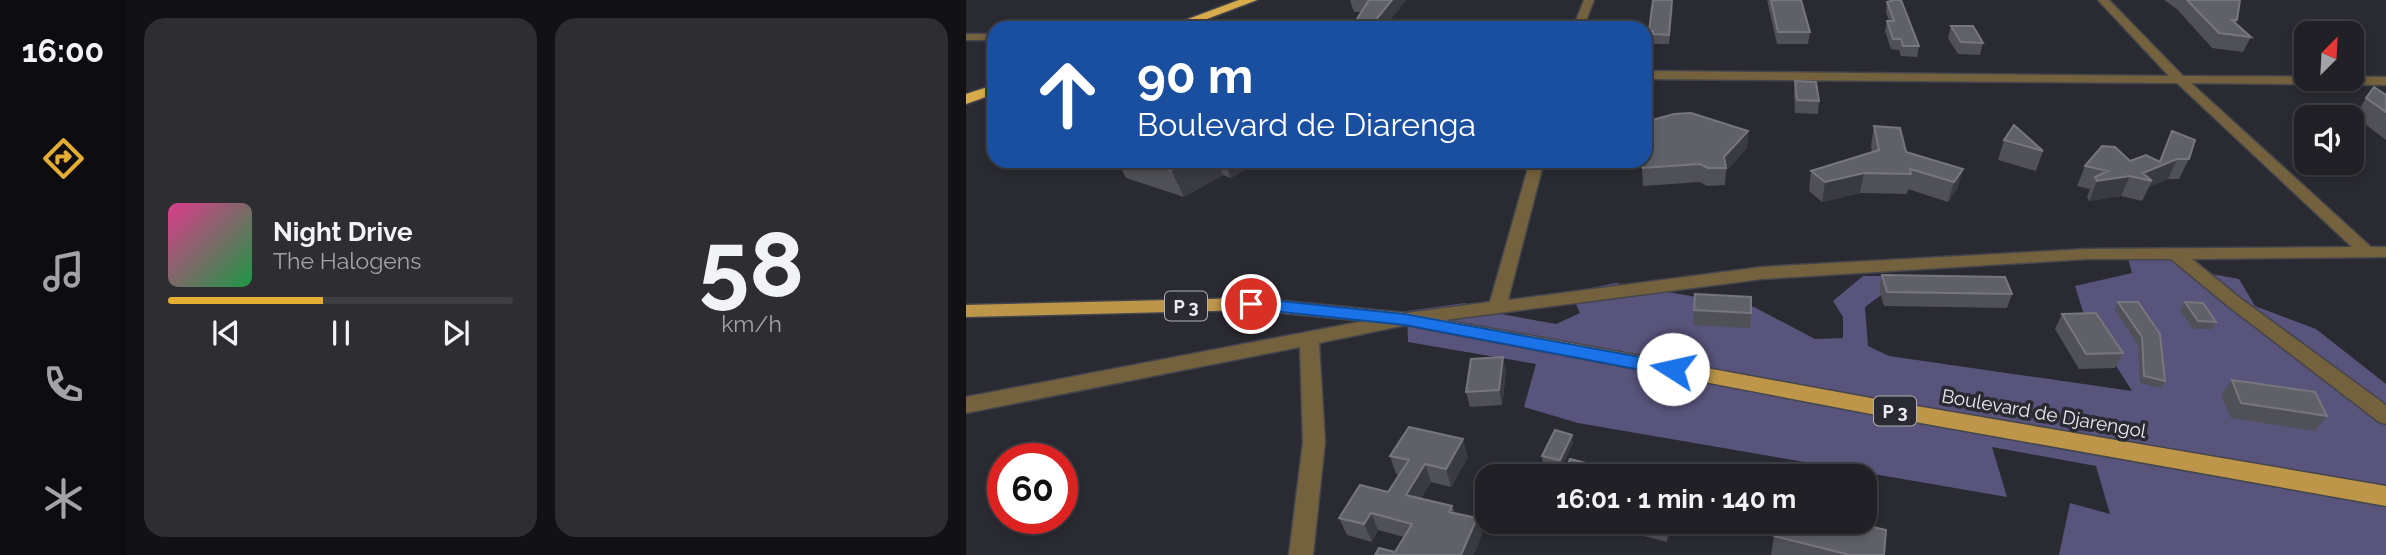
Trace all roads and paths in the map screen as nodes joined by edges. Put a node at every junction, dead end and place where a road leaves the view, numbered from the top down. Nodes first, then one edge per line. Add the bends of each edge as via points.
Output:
1 (1251, 0) edge
2 (1589, 0) edge
3 (2103, 0) edge
4 (1191, 21) edge
5 (1581, 21) edge
6 (966, 37) edge
7 (987, 37) edge
8 (1652, 75) edge
9 (2180, 80) junction
10 (2386, 81) edge
11 (987, 92) edge
12 (966, 99) edge
13 (1534, 168) edge
14 (2367, 251) junction
15 (2386, 252) edge
16 (2175, 253) junction
17 (1497, 307) junction
18 (966, 311) edge
19 (1405, 319) junction
20 (1309, 338) junction
21 (966, 405) edge
22 (2386, 416) edge
23 (2386, 496) edge
24 (1301, 555) edge

1 - 4 highway
2 - 5 street
3 - 9 street
6 - 7 street
8 - 9 street
9 - 10 street
9 - 14 street
11 - 12 highway
13 - 17 street
14 - 15 street
14 - 16 street
16 - 17 street via 1762,273
16 - 22 street
17 - 19 street
18 - 19 main road, P 3 via 1251,304
19 - 20 street
19 - 23 main road, Boulevard de Djarengol / P 3
20 - 21 street
20 - 24 street via 1314,442

